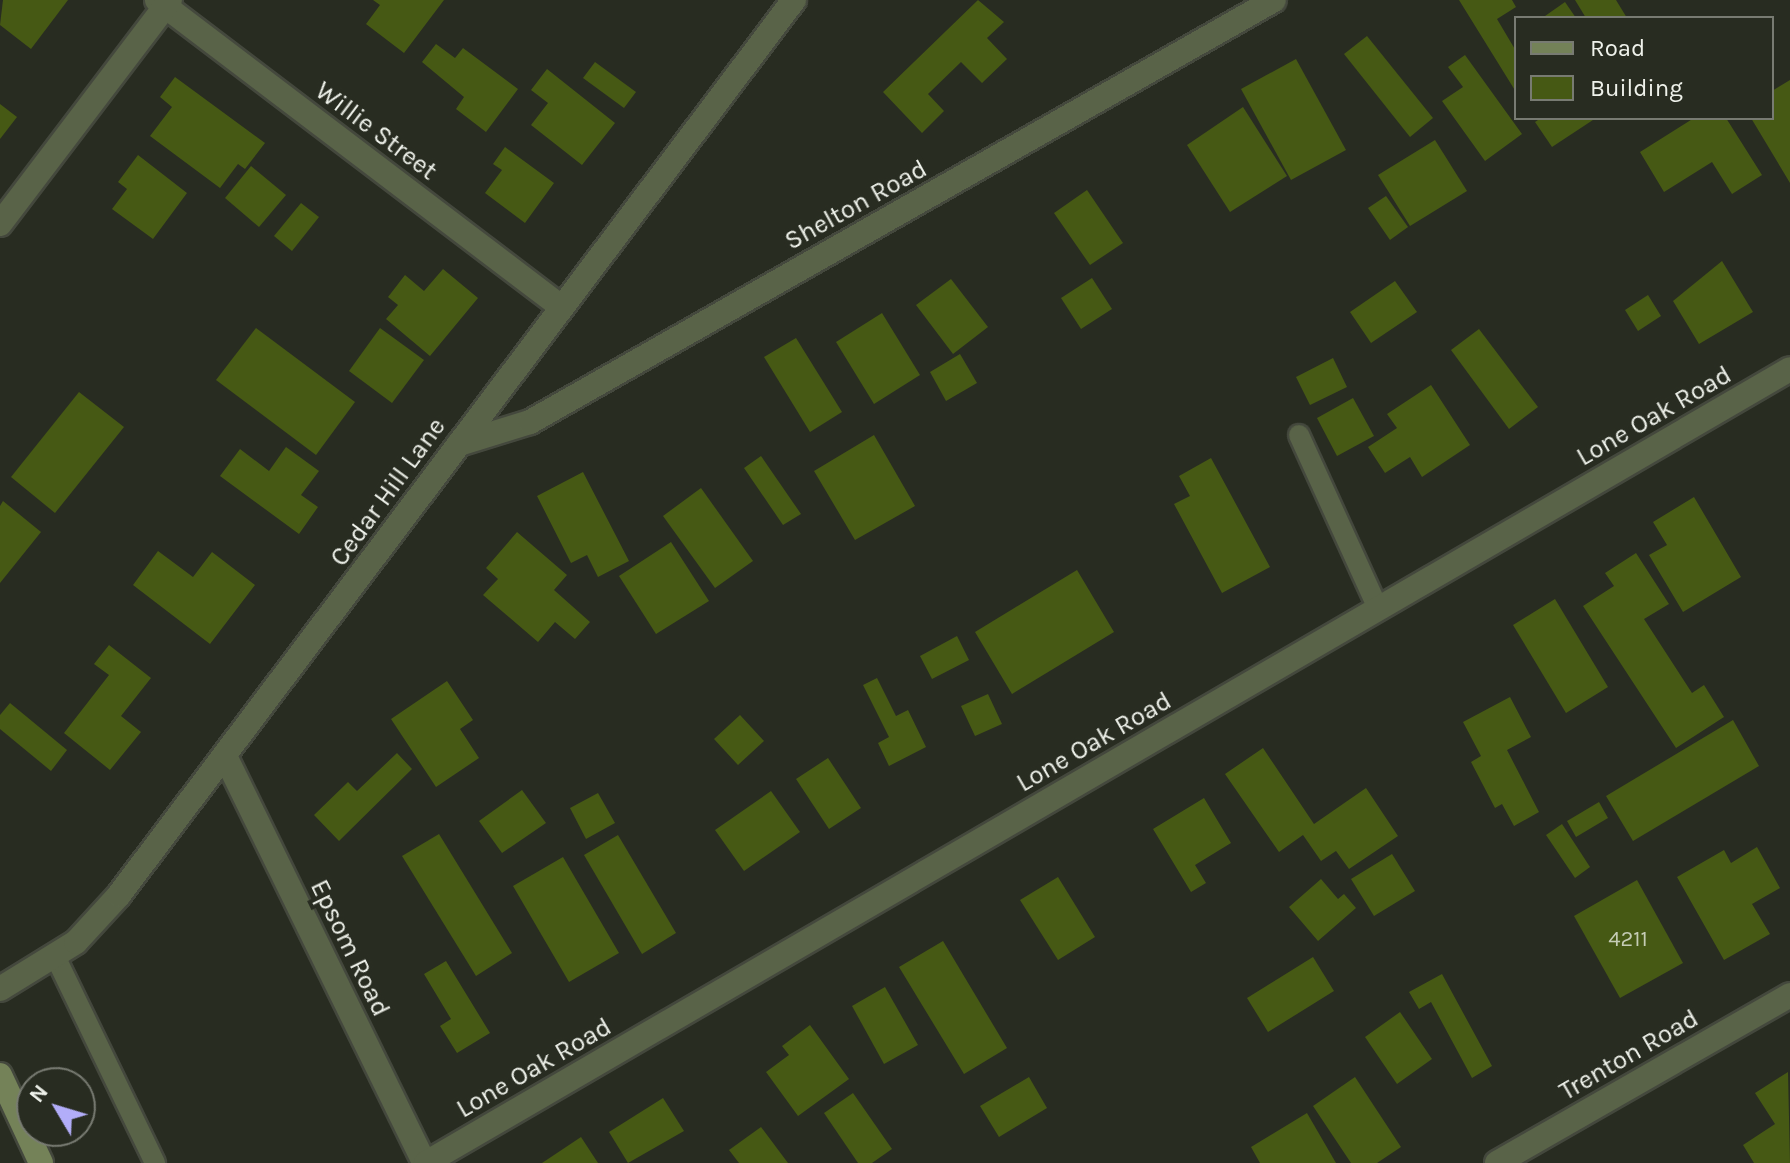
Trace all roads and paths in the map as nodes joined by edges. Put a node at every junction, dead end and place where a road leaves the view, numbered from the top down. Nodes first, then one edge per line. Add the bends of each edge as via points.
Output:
1 (794, 0) edge
2 (1274, 0) edge
3 (164, 2) edge
4 (0, 224) edge
5 (560, 306) junction
6 (1790, 369) edge
7 (1299, 435) dead end
8 (459, 444) junction
9 (1378, 608) junction
10 (226, 758) junction
11 (55, 956) junction
12 (0, 989) edge
13 (1790, 995) edge
14 (0, 1075) edge
15 (41, 1163) edge
16 (155, 1163) edge
17 (425, 1163) edge
18 (1497, 1163) edge

1 - 5 street, Cedar Hill Lane
2 - 8 street, Shelton Road via 530,422
3 - 4 street
3 - 5 street, Willie Street
5 - 8 street, Cedar Hill Lane
6 - 9 street, Lone Oak Road
7 - 9 lane
8 - 10 street, Cedar Hill Lane
9 - 17 street, Lone Oak Road
10 - 11 street, Cedar Hill Lane via 119,895 76,942
10 - 17 street, Epsom Road
11 - 12 street, Cedar Hill Lane
11 - 16 lane
13 - 18 street, Trenton Road
14 - 15 main road

